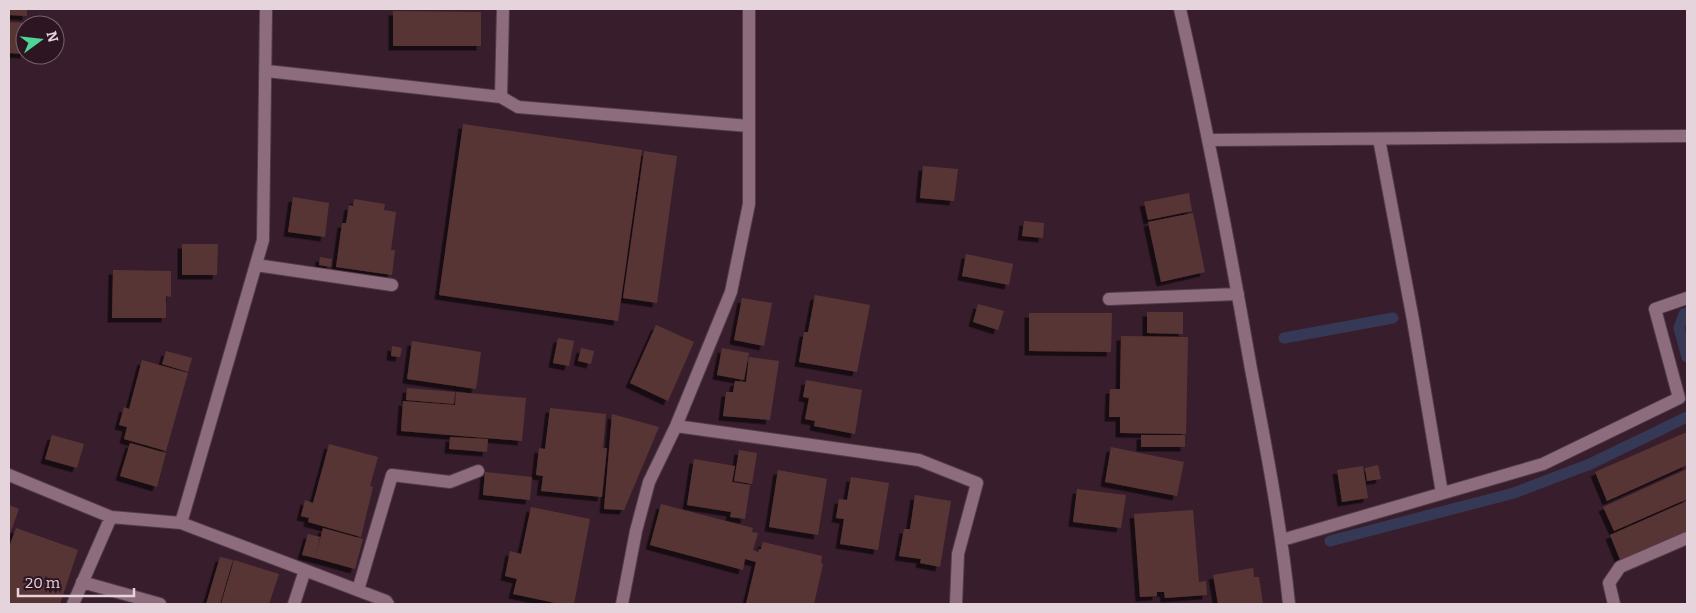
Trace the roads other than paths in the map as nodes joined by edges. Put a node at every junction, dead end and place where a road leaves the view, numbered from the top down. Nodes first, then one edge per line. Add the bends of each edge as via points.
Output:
1 (266, 9) edge
2 (502, 9) edge
3 (749, 9) edge
4 (1180, 9) edge
5 (267, 71) junction
6 (502, 97) junction
7 (749, 126) junction
8 (1687, 136) edge
9 (1379, 139) junction
10 (1210, 140) junction
11 (256, 265) junction
12 (392, 285) dead end
13 (1238, 294) junction
14 (1687, 298) edge
15 (1109, 299) dead end
16 (676, 426) junction
17 (478, 471) dead end
18 (9, 475) edge
19 (1442, 493) junction
20 (110, 517) junction
21 (180, 523) junction
22 (1687, 538) edge
23 (1282, 540) junction
24 (305, 570) junction
25 (82, 582) junction
26 (358, 590) junction
27 (73, 604) edge
28 (160, 604) edge
29 (294, 604) edge
30 (388, 604) edge
31 (622, 604) edge
32 (956, 604) edge
33 (1289, 604) edge
34 (1614, 604) edge

1 - 5 street
2 - 6 street
3 - 7 street
4 - 10 street
5 - 6 street
5 - 11 street via 263,240
6 - 7 street via 518,107
7 - 16 street via 750,204 731,292
8 - 9 street
9 - 10 street
9 - 19 street
10 - 13 street
11 - 12 street
11 - 21 street
13 - 15 street
13 - 23 street
14 - 19 street via 1655,309 1679,398 1543,464
16 - 31 street via 649,482
16 - 32 street via 919,460 977,483 958,554
17 - 26 street via 450,482 392,475
18 - 20 street
19 - 23 street
20 - 21 street
20 - 25 street
21 - 24 street
22 - 34 street via 1620,567 1609,583
23 - 33 street
24 - 26 street
24 - 29 street
25 - 27 street
25 - 28 street
26 - 30 street

